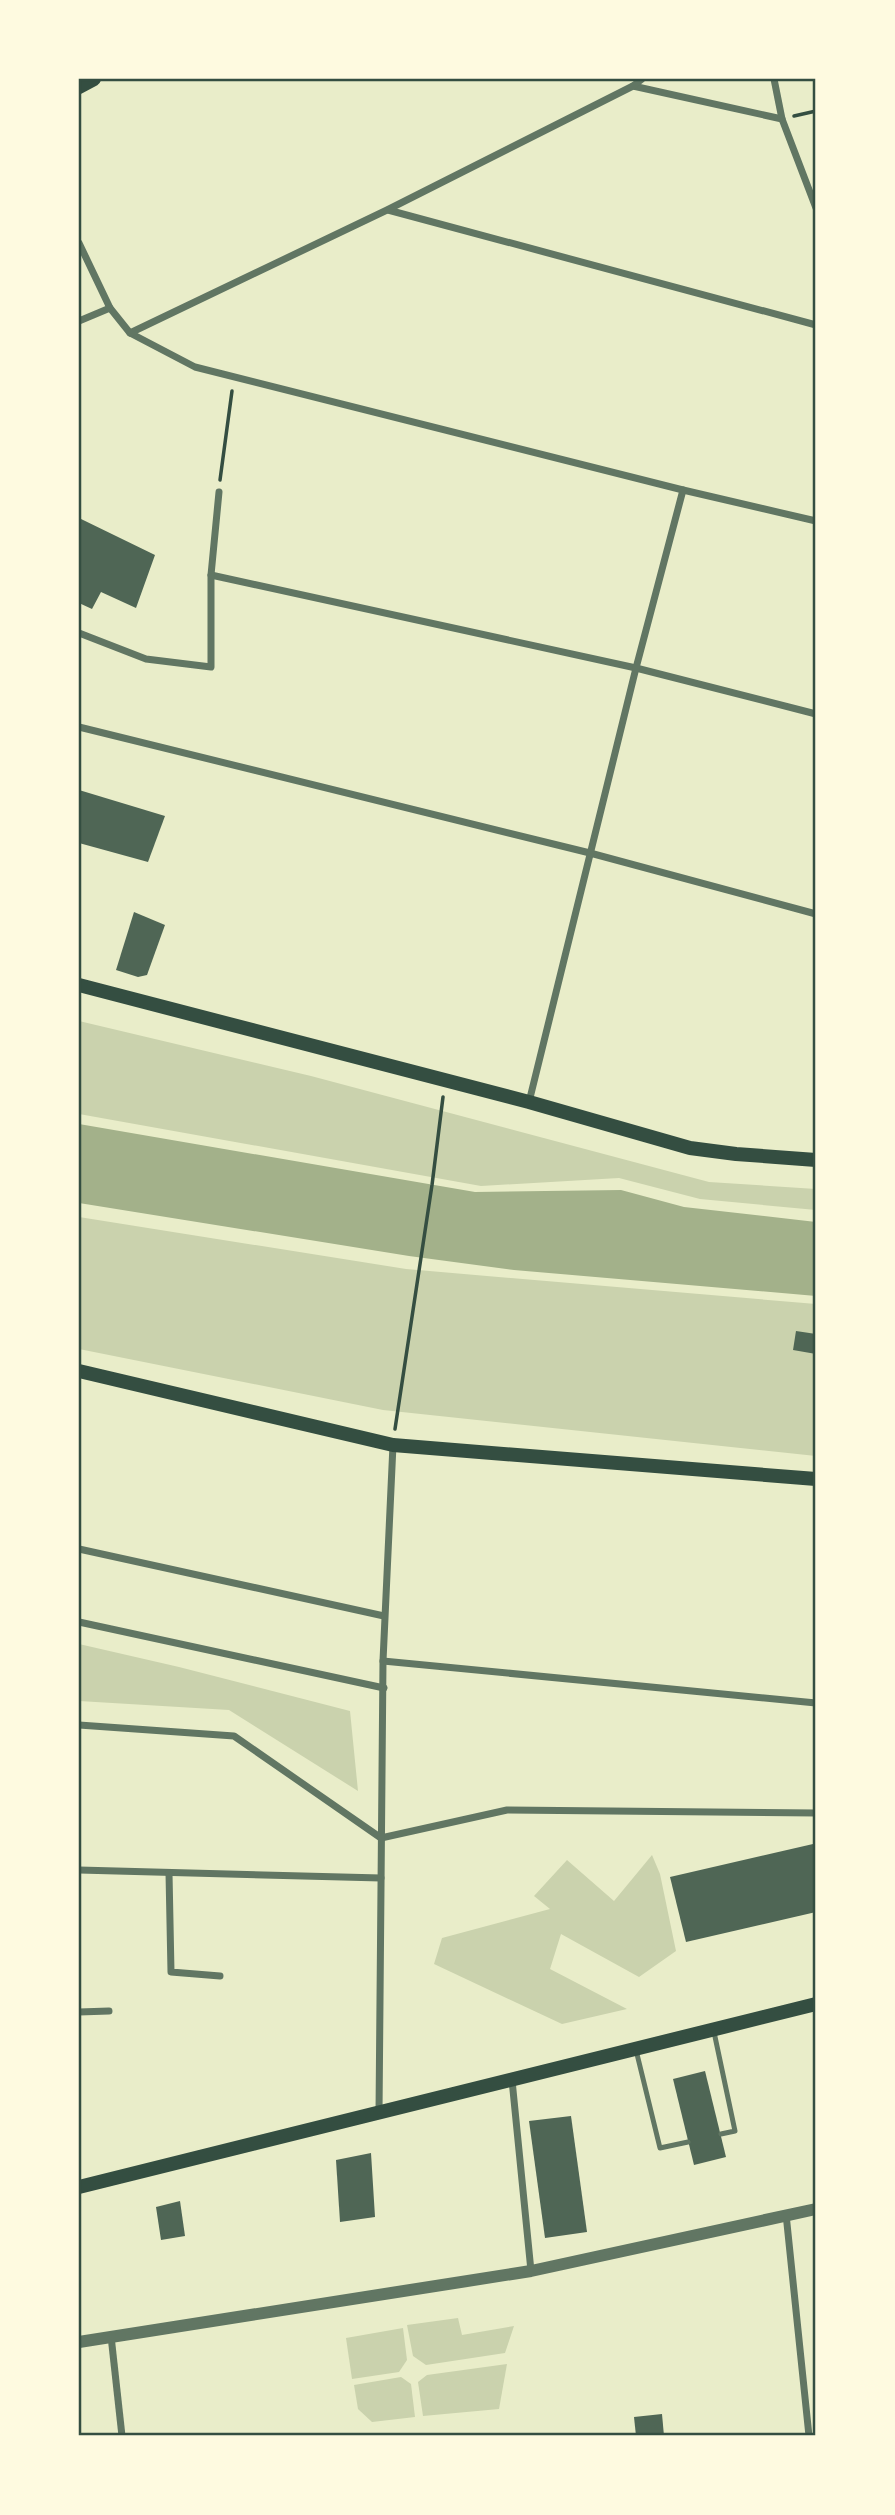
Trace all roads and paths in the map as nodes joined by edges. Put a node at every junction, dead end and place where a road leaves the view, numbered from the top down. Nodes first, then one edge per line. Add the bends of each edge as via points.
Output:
1 (94, 79) edge
2 (642, 79) edge
3 (774, 79) edge
4 (633, 86) junction
5 (79, 88) edge
6 (816, 111) edge
7 (782, 119) junction
8 (816, 208) edge
9 (387, 210) junction
10 (79, 243) edge
11 (110, 308) junction
12 (79, 321) edge
13 (816, 325) edge
14 (130, 333) junction
15 (233, 378) junction
16 (682, 490) junction
17 (219, 492) joint
18 (816, 522) edge
19 (211, 575) junction
20 (79, 633) edge
21 (636, 668) junction
22 (816, 714) edge
23 (79, 727) edge
24 (590, 853) junction
25 (816, 915) edge
26 (79, 985) edge
27 (445, 1080) junction
28 (529, 1102) junction
29 (816, 1160) edge
30 (79, 1371) edge
31 (393, 1445) junction
32 (816, 1479) edge
33 (79, 1549) edge
34 (384, 1616) junction
35 (79, 1622) edge
36 (383, 1661) junction
37 (384, 1688) junction
38 (816, 1703) edge
39 (79, 1725) edge
40 (816, 1813) edge
41 (381, 1838) junction
42 (79, 1870) edge
43 (169, 1873) junction
44 (381, 1878) junction
45 (219, 1976) dead end
46 (816, 2004) edge
47 (109, 2011) dead end
48 (79, 2012) edge
49 (713, 2029) junction
50 (635, 2049) junction
51 (512, 2080) junction
52 (379, 2113) junction
53 (720, 2134) dead end
54 (688, 2142) dead end
55 (79, 2187) edge
56 (816, 2209) edge
57 (786, 2214) junction
58 (531, 2272) junction
59 (111, 2336) junction
60 (79, 2342) edge
61 (122, 2436) edge
62 (808, 2436) edge

1 - 5 main road
2 - 4 street
3 - 7 street
4 - 7 street
4 - 9 street
6 - 7 path
7 - 8 street
9 - 13 street
9 - 14 street
10 - 11 street
11 - 12 street
11 - 14 street
14 - 15 street via 195,367
15 - 16 street
15 - 17 path
16 - 18 street
16 - 21 street
17 - 19 street
19 - 20 street via 211,667 146,659
19 - 21 street
21 - 22 street
21 - 24 street
23 - 24 street
24 - 25 street
24 - 28 street
26 - 27 main road
27 - 28 main road
27 - 31 path
28 - 29 main road via 690,1148
30 - 31 main road
31 - 32 main road
31 - 34 street
33 - 34 street
34 - 36 street
35 - 37 street
36 - 37 street
36 - 38 street
37 - 41 street
39 - 41 street via 234,1736
40 - 41 street via 507,1810
41 - 44 street
42 - 43 street
43 - 44 street
43 - 45 street via 171,1972
44 - 52 street
46 - 49 main road
47 - 48 street
49 - 50 main road
49 - 53 lane via 735,2131
50 - 51 main road
50 - 54 lane via 660,2148
51 - 52 main road
51 - 58 street
52 - 55 main road
56 - 57 street
57 - 58 street
57 - 62 street
58 - 59 street
59 - 60 street
59 - 61 street

